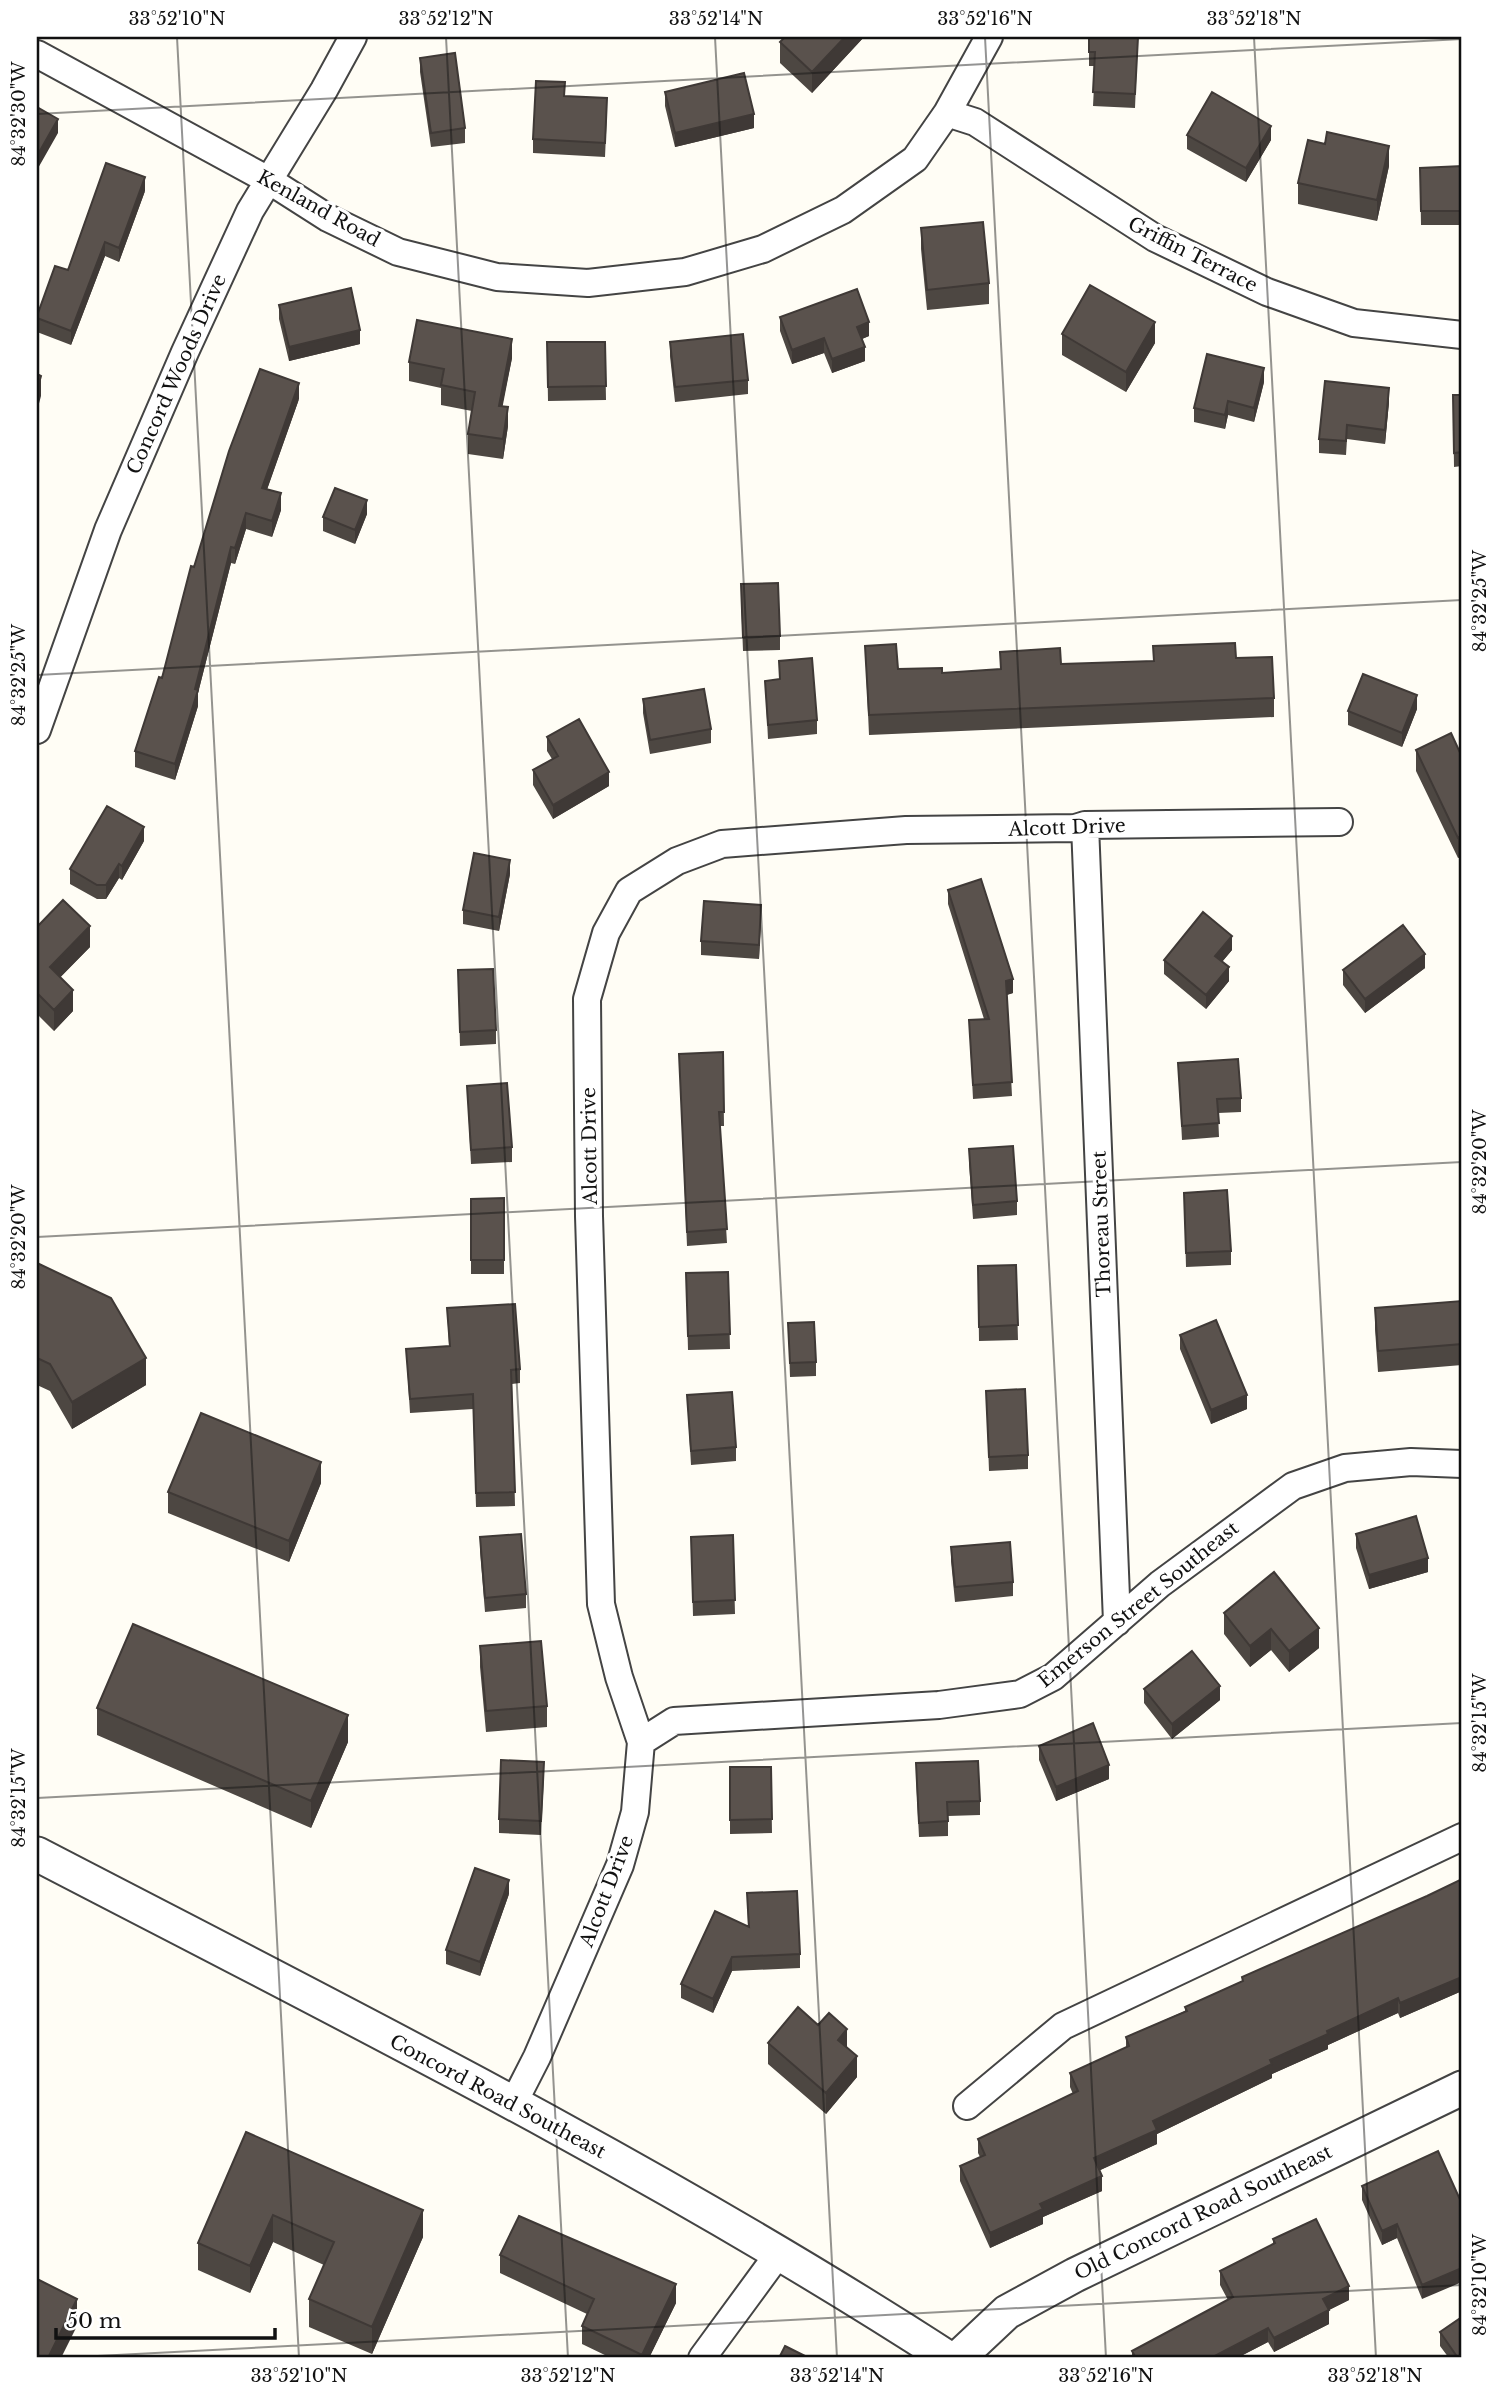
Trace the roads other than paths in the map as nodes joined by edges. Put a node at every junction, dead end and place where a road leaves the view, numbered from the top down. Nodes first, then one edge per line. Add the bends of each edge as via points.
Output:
1 (353, 37) edge
2 (989, 37) edge
3 (37, 54) edge
4 (947, 113) junction
5 (270, 181) junction
6 (1462, 335) edge
7 (37, 730) edge
8 (1339, 822) dead end
9 (1086, 825) junction
10 (1462, 1464) edge
11 (1117, 1622) junction
12 (641, 1742) junction
13 (1462, 1837) edge
14 (37, 1854) edge
15 (1460, 2095) edge
16 (514, 2102) junction
17 (967, 2106) dead end
18 (779, 2253) junction
19 (702, 2358) edge
20 (948, 2358) edge
21 (958, 2358) edge

1 - 5 street, Concord Woods Drive
2 - 4 street, Kenland Road
3 - 5 street, Kenland Road
4 - 5 street, Kenland Road via 915,159 843,211 763,249 685,272 600,282 497,278 398,251 328,218
4 - 6 street, Griffin Terrace via 975,122 1154,238 1267,292 1354,323
5 - 7 street, Concord Woods Drive via 228,258 108,530
8 - 9 street, Alcott Drive
9 - 11 street, Thoreau Street
9 - 12 street, Alcott Drive via 878,832 722,844 677,861 629,891 606,933 587,999 601,1604
10 - 11 street, Emerson Street Southeast via 1411,1462 1345,1468 1293,1486 1226,1533
11 - 12 street, Emerson Street Southeast via 1053,1677 1020,1694 939,1705 674,1721
12 - 16 street, Alcott Drive via 635,1811 620,1865
13 - 17 street via 1063,2026
14 - 16 street, Concord Road Southeast
15 - 21 street, Old Concord Road Southeast via 1075,2275 1007,2312
16 - 18 street, Concord Road Southeast
18 - 19 street
18 - 20 street, Concord Road Southeast

